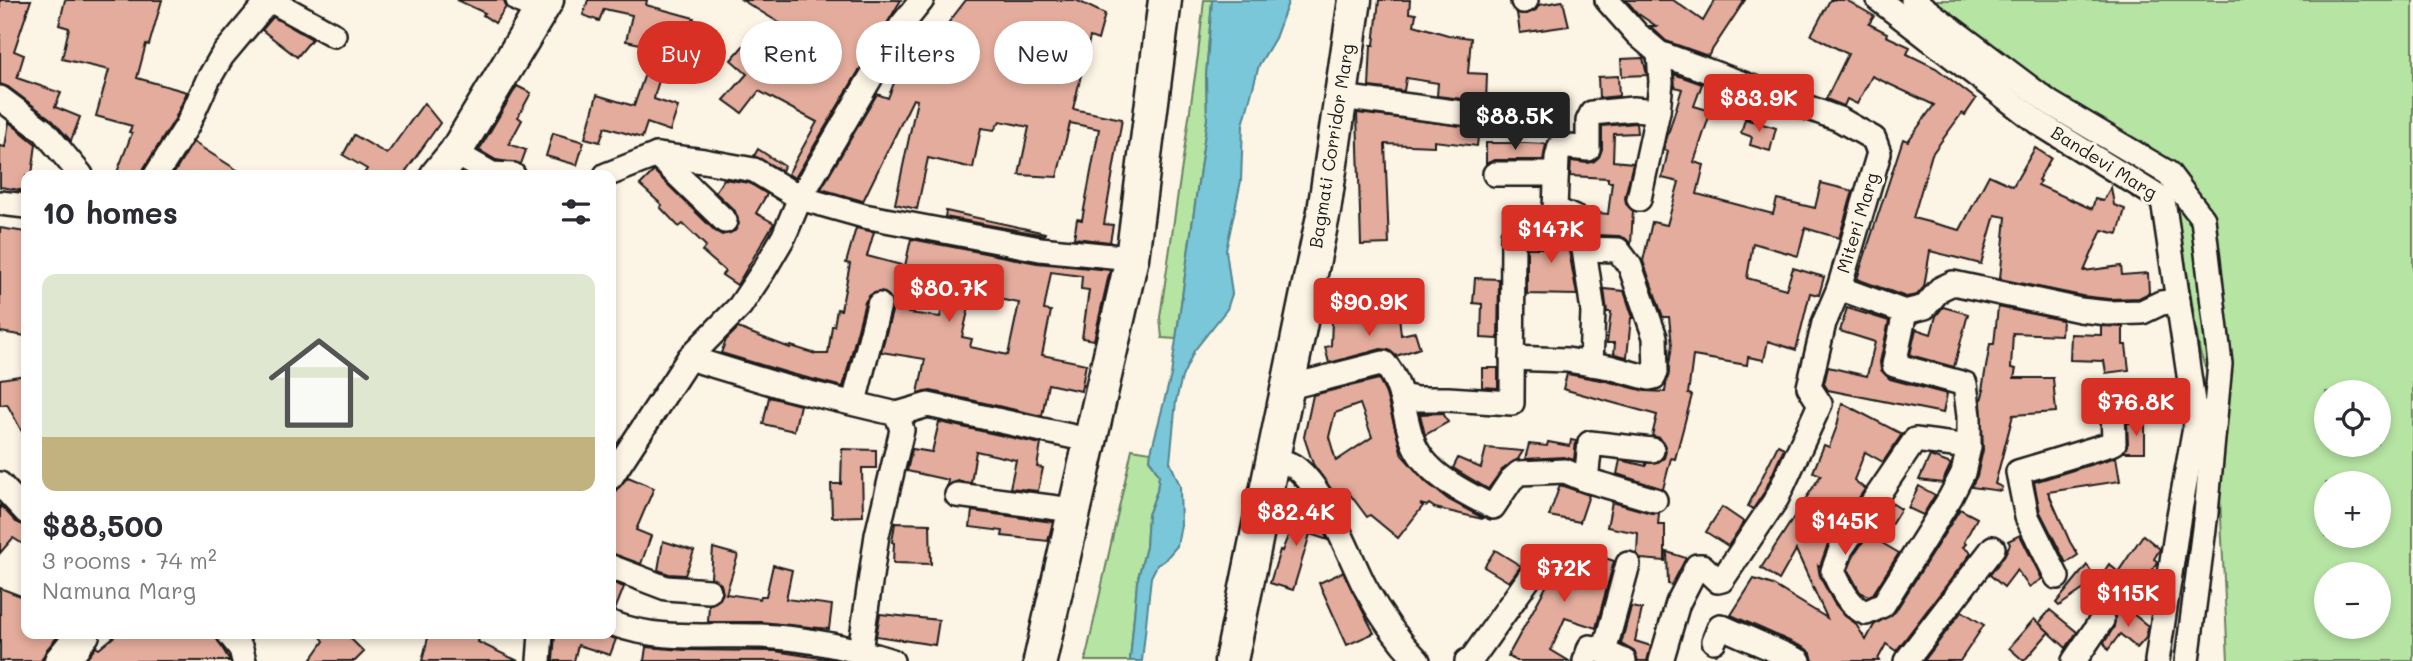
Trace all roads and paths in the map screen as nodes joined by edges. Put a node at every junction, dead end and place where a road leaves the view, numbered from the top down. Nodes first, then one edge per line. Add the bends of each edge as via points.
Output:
1 (269, 0) edge
2 (922, 0) edge
3 (1165, 0) edge
4 (1355, 0) edge
5 (1607, 0) edge
6 (1879, 0) edge
7 (1913, 0) edge
8 (535, 3) edge
9 (334, 35) dead end
10 (1659, 52) junction
11 (1340, 97) junction
12 (0, 98) edge
13 (1658, 111) junction
14 (1477, 115) dead end
15 (657, 155) junction
16 (446, 164) edge
17 (77, 170) edge
18 (159, 170) edge
19 (474, 170) edge
20 (616, 171) edge
21 (1495, 174) dead end
22 (1556, 174) junction
23 (800, 198) junction
24 (1639, 199) dead end
25 (0, 203) edge
26 (21, 205) edge
27 (724, 221) dead end
28 (1513, 236) dead end
29 (1584, 249) junction
30 (1132, 258) junction
31 (1839, 288) junction
32 (2178, 300) junction
33 (879, 305) dead end
34 (1905, 312) junction
35 (690, 358) junction
36 (1512, 358) junction
37 (1591, 363) junction
38 (1289, 387) junction
39 (1401, 396) junction
40 (854, 402) junction
41 (2194, 406) junction
42 (897, 414) junction
43 (1088, 440) junction
44 (1969, 447) junction
45 (1651, 450) dead end
46 (1271, 464) junction
47 (616, 469) edge
48 (1586, 480) junction
49 (0, 484) edge
50 (957, 495) dead end
51 (1655, 500) dead end
52 (21, 507) edge
53 (1073, 510) junction
54 (1993, 548) dead end
55 (1628, 564) dead end
56 (1537, 567) dead end
57 (616, 569) edge
58 (2057, 577) dead end
59 (709, 592) dead end
60 (2102, 620) dead end
61 (616, 625) edge
62 (79, 639) edge
63 (233, 639) edge
64 (541, 639) edge
65 (1714, 641) dead end
66 (860, 651) junction
67 (1407, 655) edge
68 (1604, 658) edge
69 (61, 661) edge
70 (244, 661) edge
71 (539, 661) edge
72 (892, 661) edge
73 (1040, 661) edge
74 (1231, 661) edge
75 (1467, 661) edge
76 (1661, 661) edge
77 (1798, 661) edge
78 (1906, 661) edge
79 (2074, 661) edge
80 (2157, 661) edge
81 (2187, 661) edge

1 - 9 street
1 - 18 street via 222,56
2 - 23 street via 901,26
3 - 30 street
4 - 11 street, Bagmati Corridor Marg
5 - 10 street, Miteri Marg
6 - 32 street, Bandevi Marg via 2037,122 2163,200
7 - 81 street via 2050,103 2168,173 2203,219 2220,364
8 - 16 street
10 - 13 street
10 - 31 street, Miteri Marg via 1839,119 1874,139 1879,153
11 - 14 street
11 - 38 street, Bagmati Corridor Marg via 1324,211
12 - 17 street via 44,131
13 - 22 street via 1592,113 1588,149 1560,146
13 - 24 street
15 - 20 street
15 - 23 street via 754,170
15 - 27 street
16 - 19 street
21 - 22 street
22 - 29 street via 1555,209 1577,219
23 - 30 street via 944,232 1040,249
23 - 35 street via 784,236 740,306
25 - 26 street
28 - 36 street
29 - 37 street via 1593,311
29 - 37 street via 1618,250 1630,267 1655,337 1656,372 1649,378
30 - 43 street
31 - 34 street, Miteri Marg
31 - 76 street, Miteri Marg via 1824,323 1809,387 1819,404 1786,480 1722,580 1697,566 1678,603
32 - 34 street via 2142,312 2108,313 1954,283 1940,289 1925,307
32 - 41 street, Bandevi Marg
33 - 40 street
34 - 44 street via 1894,365 1965,384
35 - 40 street via 788,388
35 - 47 street
36 - 37 street
36 - 39 street via 1511,403
38 - 39 street via 1384,363 1393,372
38 - 46 street, Bagmati Corridor Marg
39 - 48 street via 1412,441 1424,460 1461,491 1493,508 1519,473 1565,471
40 - 42 street
41 - 58 street via 2113,408 2113,443 2018,472 2027,517
41 - 80 street, Bandevi Marg via 2196,422
42 - 43 street via 929,405
42 - 66 street via 902,430 877,535
43 - 53 street
44 - 44 street via 1950,498 1883,604 1866,613 1860,611 1833,571 1848,538 1915,440
45 - 48 street via 1590,443
46 - 67 street via 1282,462 1313,484 1365,586
46 - 74 street, Bagmati Corridor Marg
48 - 51 street
49 - 52 street
50 - 53 street
53 - 73 street
54 - 78 street
55 - 68 street
56 - 75 street
57 - 59 street via 666,588
60 - 79 street
61 - 66 street via 668,636 761,636
62 - 69 street
63 - 70 street
64 - 71 street
65 - 77 street via 1720,626
66 - 72 street

